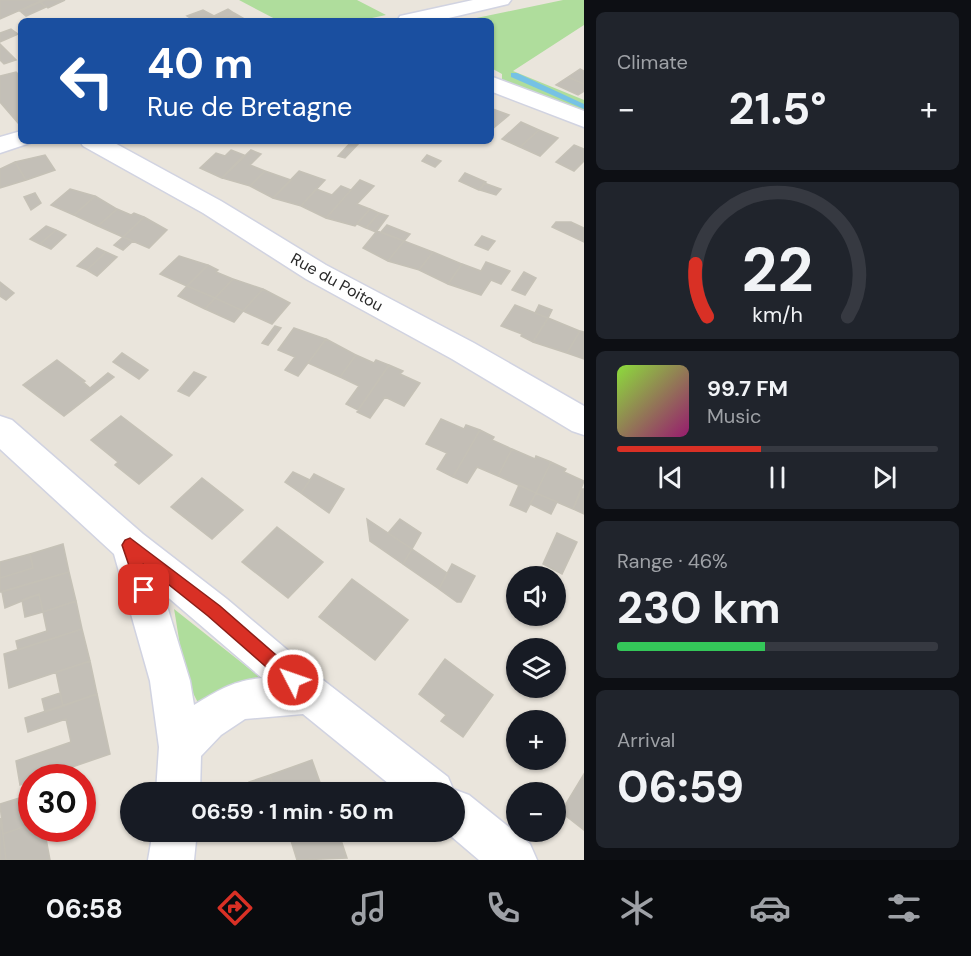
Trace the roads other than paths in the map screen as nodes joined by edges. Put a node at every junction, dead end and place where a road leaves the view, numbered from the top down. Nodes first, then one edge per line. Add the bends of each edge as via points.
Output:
1 (501, 0) edge
2 (421, 18) edge
3 (494, 85) edge
4 (584, 120) edge
5 (18, 139) edge
6 (97, 144) edge
7 (0, 145) edge
8 (584, 422) edge
9 (0, 429) edge
10 (130, 545) junction
11 (309, 694) junction
12 (180, 747) junction
13 (178, 782) edge
14 (420, 782) edge
15 (465, 819) edge
16 (173, 842) edge
17 (171, 860) edge
18 (514, 860) edge

1 - 2 street
3 - 4 street
5 - 7 street
6 - 8 street, Rue du Poitou
9 - 10 street
10 - 11 street via 214,611
10 - 12 street via 170,681
11 - 12 street via 239,700 206,720
11 - 14 street
12 - 13 street
15 - 18 street
16 - 17 street

